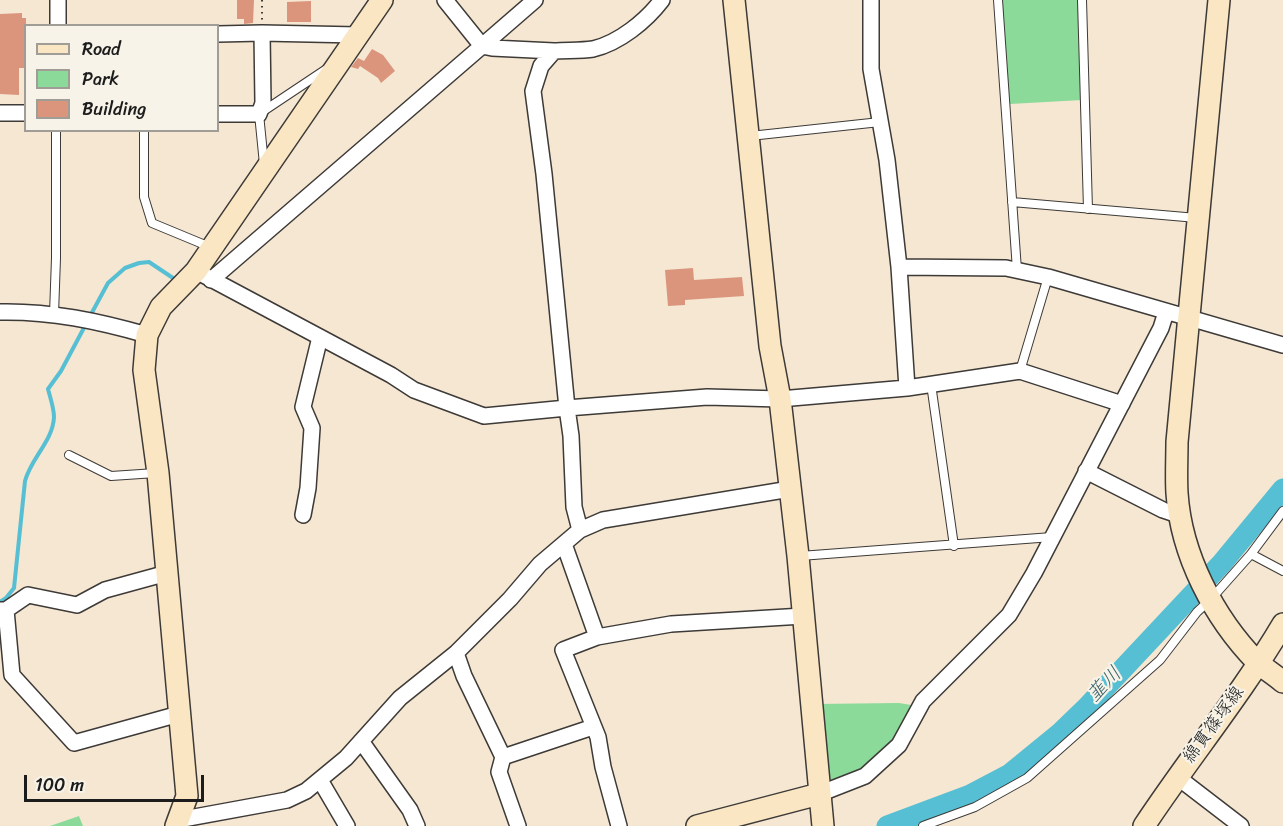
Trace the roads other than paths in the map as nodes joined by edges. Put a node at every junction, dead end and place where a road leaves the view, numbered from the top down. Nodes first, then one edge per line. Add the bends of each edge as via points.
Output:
1 (58, 0) edge
2 (382, 0) edge
3 (445, 0) edge
4 (535, 0) edge
5 (662, 0) edge
6 (734, 0) edge
7 (871, 0) edge
8 (998, 0) edge
9 (1082, 0) edge
10 (1219, 0) edge
11 (58, 24) edge
12 (262, 33) junction
13 (219, 34) edge
14 (358, 35) junction
15 (480, 43) junction
16 (554, 51) junction
17 (336, 67) junction
18 (0, 113) edge
19 (24, 113) edge
20 (219, 114) edge
21 (260, 114) junction
22 (880, 122) junction
23 (56, 132) edge
24 (144, 132) edge
25 (748, 136) junction
26 (264, 171) junction
27 (1012, 202) junction
28 (1088, 209) junction
29 (1198, 218) junction
30 (212, 248) junction
31 (899, 267) junction
32 (1017, 270) junction
33 (203, 275) junction
34 (1048, 277) junction
35 (0, 312) edge
36 (1166, 312) junction
37 (54, 314) junction
38 (1189, 319) junction
39 (147, 335) junction
40 (320, 337) junction
41 (1283, 345) edge
42 (1020, 371) junction
43 (931, 384) junction
44 (908, 388) junction
45 (780, 399) junction
46 (1122, 404) junction
47 (567, 408) junction
48 (69, 455) dead end
49 (1086, 471) junction
50 (158, 473) junction
51 (790, 489) junction
52 (1283, 511) edge
53 (303, 515) dead end
54 (1180, 516) junction
55 (580, 531) junction
56 (1052, 537) junction
57 (564, 544) junction
58 (954, 546) junction
59 (1251, 554) junction
60 (798, 556) junction
61 (1283, 571) edge
62 (167, 573) junction
63 (1210, 598) junction
64 (3, 610) edge
65 (803, 616) junction
66 (1282, 630) edge
67 (597, 637) junction
68 (456, 653) junction
69 (1258, 663) junction
70 (1283, 682) edge
71 (179, 714) junction
72 (593, 727) junction
73 (361, 741) junction
74 (503, 757) junction
75 (1176, 776) junction
76 (320, 780) junction
77 (819, 794) junction
78 (177, 823) edge
79 (347, 826) edge
80 (417, 826) edge
81 (518, 826) edge
82 (619, 826) edge
83 (697, 826) edge
84 (823, 826) edge
85 (924, 826) edge
86 (1144, 826) edge
87 (1241, 826) edge

1 - 11 street
2 - 14 street
3 - 15 street
4 - 15 street
5 - 16 street via 640,24 607,43 593,49
6 - 25 street
7 - 22 street via 871,69
8 - 27 lane
9 - 28 lane
10 - 29 street
12 - 13 street
12 - 14 street
12 - 21 street
14 - 17 street
15 - 16 street
15 - 33 street
16 - 47 street via 541,66 533,91
17 - 21 lane via 325,70
17 - 26 street
18 - 19 street
20 - 21 street
21 - 26 lane
22 - 25 lane
22 - 31 street
23 - 37 lane
24 - 30 lane via 144,197 152,224
25 - 45 street via 770,346
26 - 30 street
27 - 28 lane
27 - 32 lane
28 - 29 lane
29 - 38 street
30 - 33 street
31 - 32 street
31 - 44 street
32 - 34 street
33 - 39 street via 161,307
33 - 40 street
34 - 36 street
34 - 42 lane
35 - 37 street
36 - 38 street
36 - 46 street
37 - 39 street
38 - 41 street
38 - 54 street via 1177,450
39 - 50 street via 144,370
40 - 47 street via 414,390 484,416
40 - 53 street via 303,407 312,428
42 - 43 street
42 - 46 street
43 - 44 street
43 - 58 lane
44 - 45 street
45 - 47 street via 707,397
45 - 51 street
46 - 49 street
47 - 55 street via 574,507
48 - 50 lane via 111,476
49 - 54 street
49 - 56 street
50 - 62 street
51 - 55 street via 603,520
51 - 60 street
52 - 59 lane
54 - 63 street via 1198,574
55 - 57 street
56 - 58 lane
56 - 77 street via 1009,615 922,701 899,745 866,776
57 - 67 street
57 - 68 street
58 - 60 lane
59 - 61 lane
59 - 63 lane
60 - 65 street
62 - 64 street via 105,590 77,605 28,595
62 - 71 street
63 - 69 street
63 - 85 lane via 1160,660 1027,778 975,807
64 - 71 street via 12,675 74,743
65 - 67 street via 671,624
65 - 77 street
66 - 69 street, 綿貫篠塚線
67 - 72 street via 563,650
68 - 73 street via 400,698
68 - 74 street
69 - 70 street
69 - 75 street, 綿貫篠塚線
71 - 78 street via 187,796
72 - 74 street
72 - 82 street
73 - 76 street
73 - 80 street
74 - 81 street via 499,772
75 - 86 street, 綿貫篠塚線
75 - 87 street
76 - 78 street via 287,800
76 - 79 street
77 - 83 street
77 - 84 street

